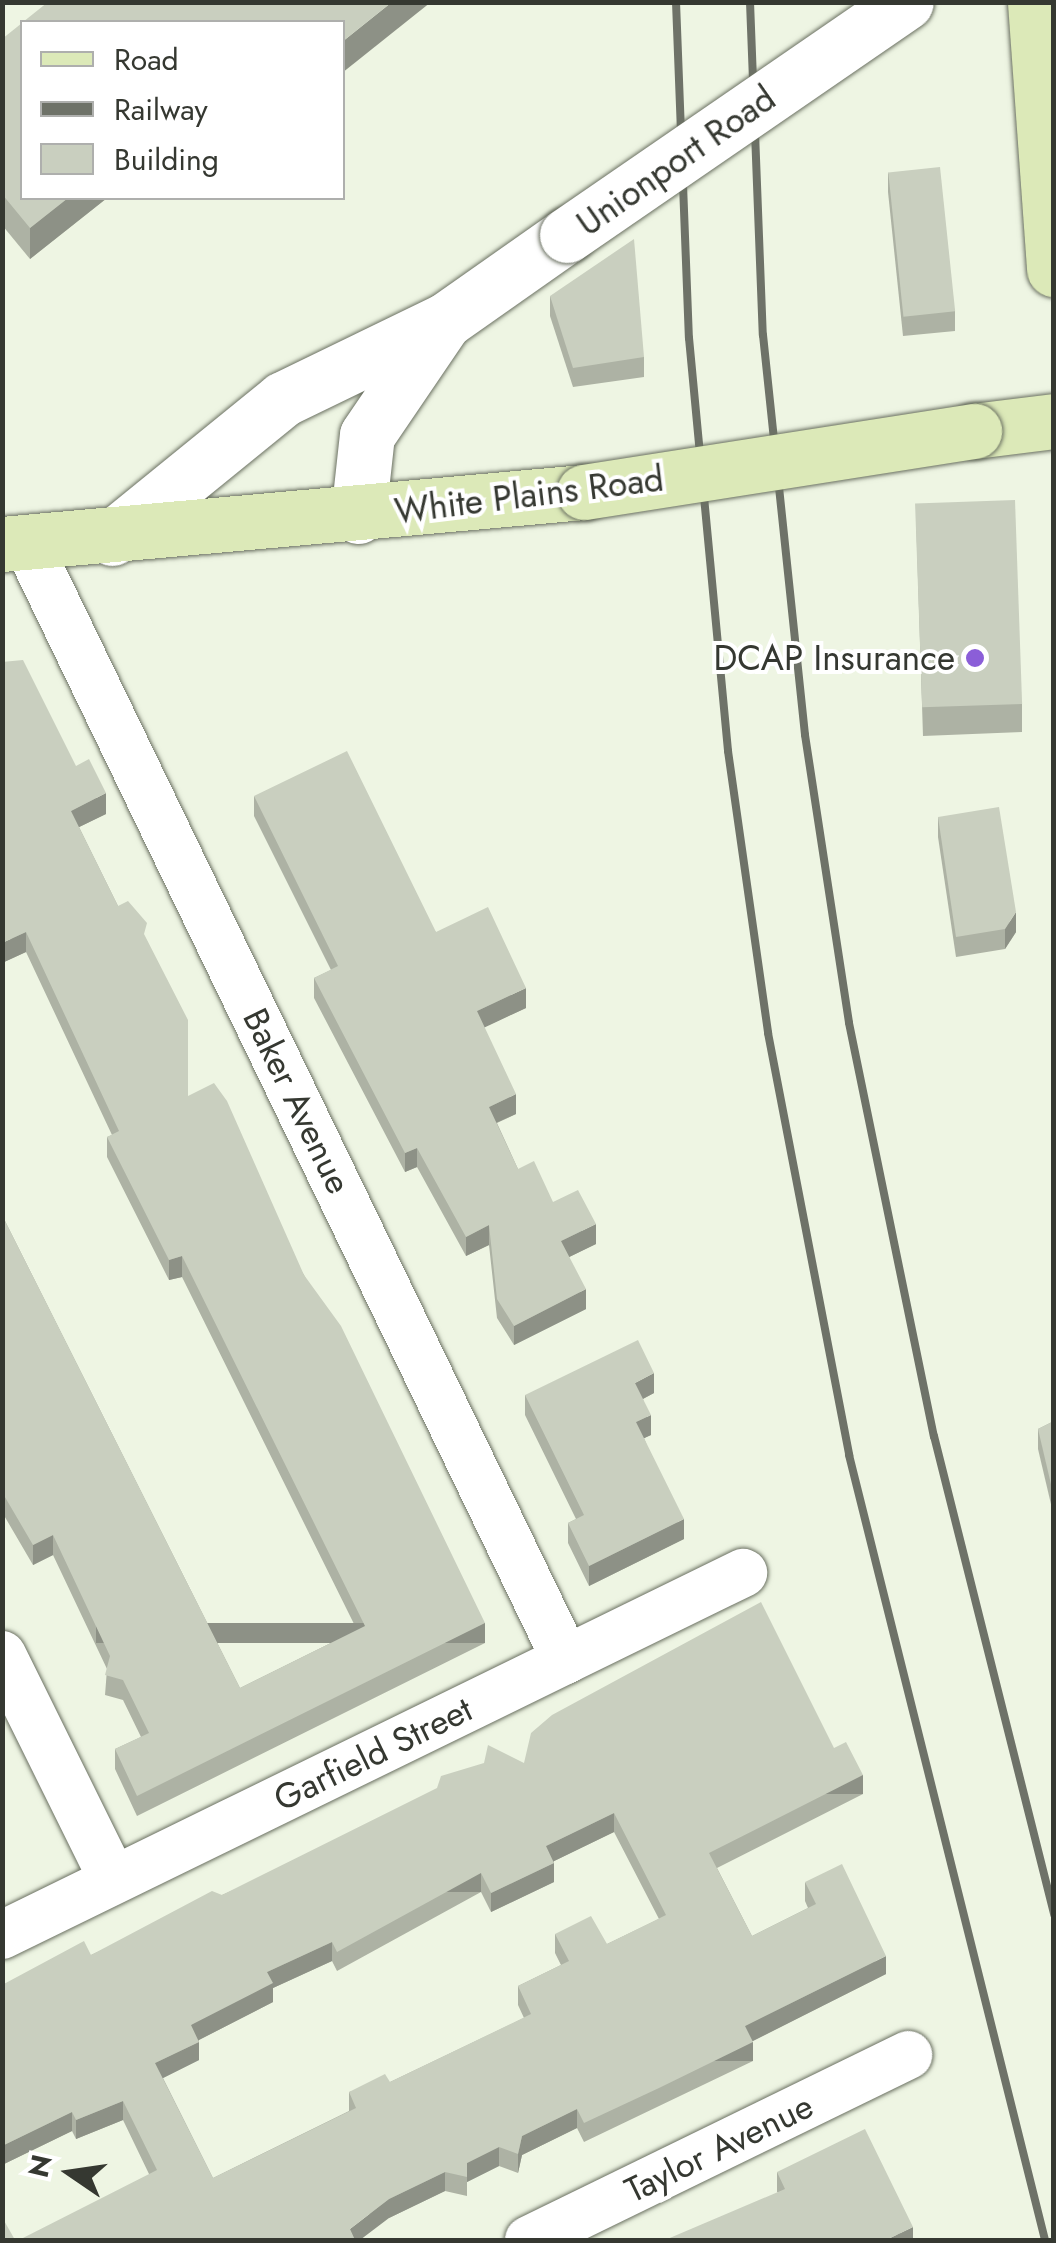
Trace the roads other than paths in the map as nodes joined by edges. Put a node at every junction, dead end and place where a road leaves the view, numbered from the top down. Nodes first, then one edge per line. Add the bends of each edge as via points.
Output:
1 (906, 2) edge
2 (1034, 2) edge
3 (1054, 269) edge
4 (446, 320) junction
5 (1054, 420) edge
6 (358, 516) junction
7 (112, 538) junction
8 (15, 543) edge
9 (743, 1574) dead end
10 (2, 1655) edge
11 (566, 1660) junction
12 (113, 1880) junction
13 (2, 1934) edge
14 (908, 2055) dead end
15 (529, 2240) edge

1 - 4 street, Unionport Road, bridge
2 - 3 main road
4 - 6 street, Unionport Road via 367,435
4 - 7 street, Unionport Road via 283,399
5 - 6 main road, White Plains Road, bridge via 584,492
6 - 7 main road, White Plains Road
7 - 8 main road, White Plains Road
8 - 11 street, Baker Avenue
9 - 11 street, Garfield Street
10 - 12 street
11 - 12 street, Garfield Street
12 - 13 street, Garfield Street
14 - 15 street, Taylor Avenue

